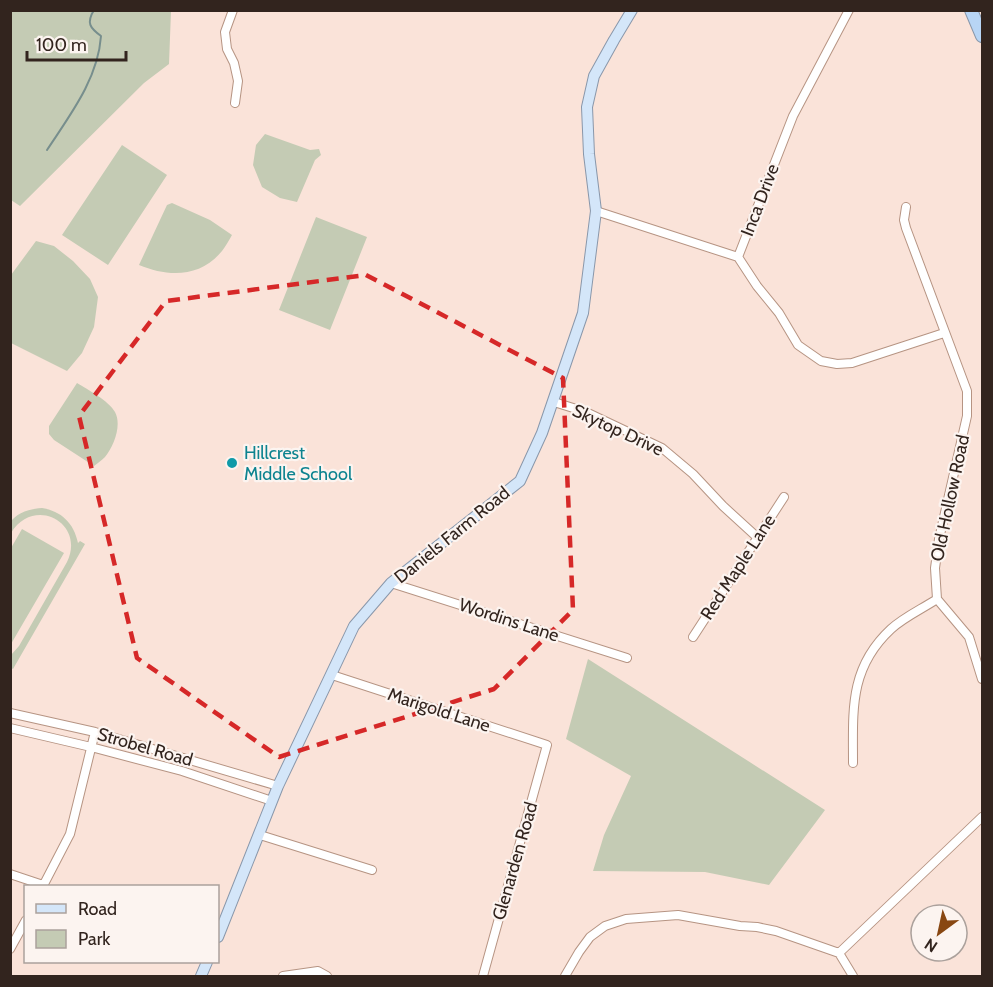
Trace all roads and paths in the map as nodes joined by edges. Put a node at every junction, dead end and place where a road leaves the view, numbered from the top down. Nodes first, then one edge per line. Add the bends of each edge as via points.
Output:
1 (233, 10) edge
2 (632, 10) edge
3 (849, 10) edge
4 (971, 10) edge
5 (982, 36) edge
6 (235, 103) dead end
7 (906, 207) dead end
8 (596, 212) junction
9 (738, 257) junction
10 (944, 333) junction
11 (554, 402) junction
12 (784, 497) dead end
13 (758, 538) junction
14 (391, 583) junction
15 (938, 599) junction
16 (693, 638) dead end
17 (627, 658) dead end
18 (332, 675) junction
19 (982, 679) edge
20 (10, 713) edge
21 (10, 728) edge
22 (95, 732) junction
23 (547, 745) joint
24 (92, 747) junction
25 (853, 763) dead end
26 (278, 786) junction
27 (272, 801) junction
28 (982, 817) edge
29 (260, 835) junction
30 (372, 870) dead end
31 (10, 874) edge
32 (40, 885) edge
33 (44, 885) edge
34 (24, 924) edge
35 (219, 935) edge
36 (10, 949) edge
37 (839, 952) junction
38 (283, 976) edge
39 (327, 976) edge
40 (484, 976) edge
41 (566, 976) edge
42 (853, 976) edge

1 - 6 street via 225,32 238,81
2 - 8 main road, Daniels Farm Road via 594,76 587,107
3 - 9 street, Inca Drive via 793,116
4 - 5 highway
7 - 10 street, Old Hollow Road via 906,228
8 - 9 street, Inca Drive
8 - 11 main road, Daniels Farm Road via 583,312
9 - 10 street via 798,345 821,361 852,363
10 - 15 street, Old Hollow Road via 967,391 967,416 934,568
11 - 13 street, Skytop Drive via 586,412 662,448
11 - 14 main road, Daniels Farm Road via 520,481
12 - 13 street, Red Maple Lane
13 - 16 street, Red Maple Lane
14 - 17 street, Wordins Lane
14 - 18 main road, Daniels Farm Road via 354,626
15 - 19 street via 969,637
15 - 25 street via 892,628 864,662 855,695
18 - 23 street, Marigold Lane
18 - 26 main road, Daniels Farm Road
20 - 22 street, Strobel Road
21 - 24 street, Strobel Road
22 - 24 street
22 - 26 street, Strobel Road
23 - 40 street, Glenarden Road
24 - 27 street, Strobel Road
24 - 33 street via 70,834
26 - 27 main road, Daniels Farm Road
27 - 29 main road, Daniels Farm Road
28 - 37 street
29 - 30 street
29 - 35 main road, Daniels Farm Road
31 - 32 street
34 - 36 street
37 - 41 street via 776,931 678,915 605,926 590,937
37 - 42 street
38 - 39 street via 318,971

